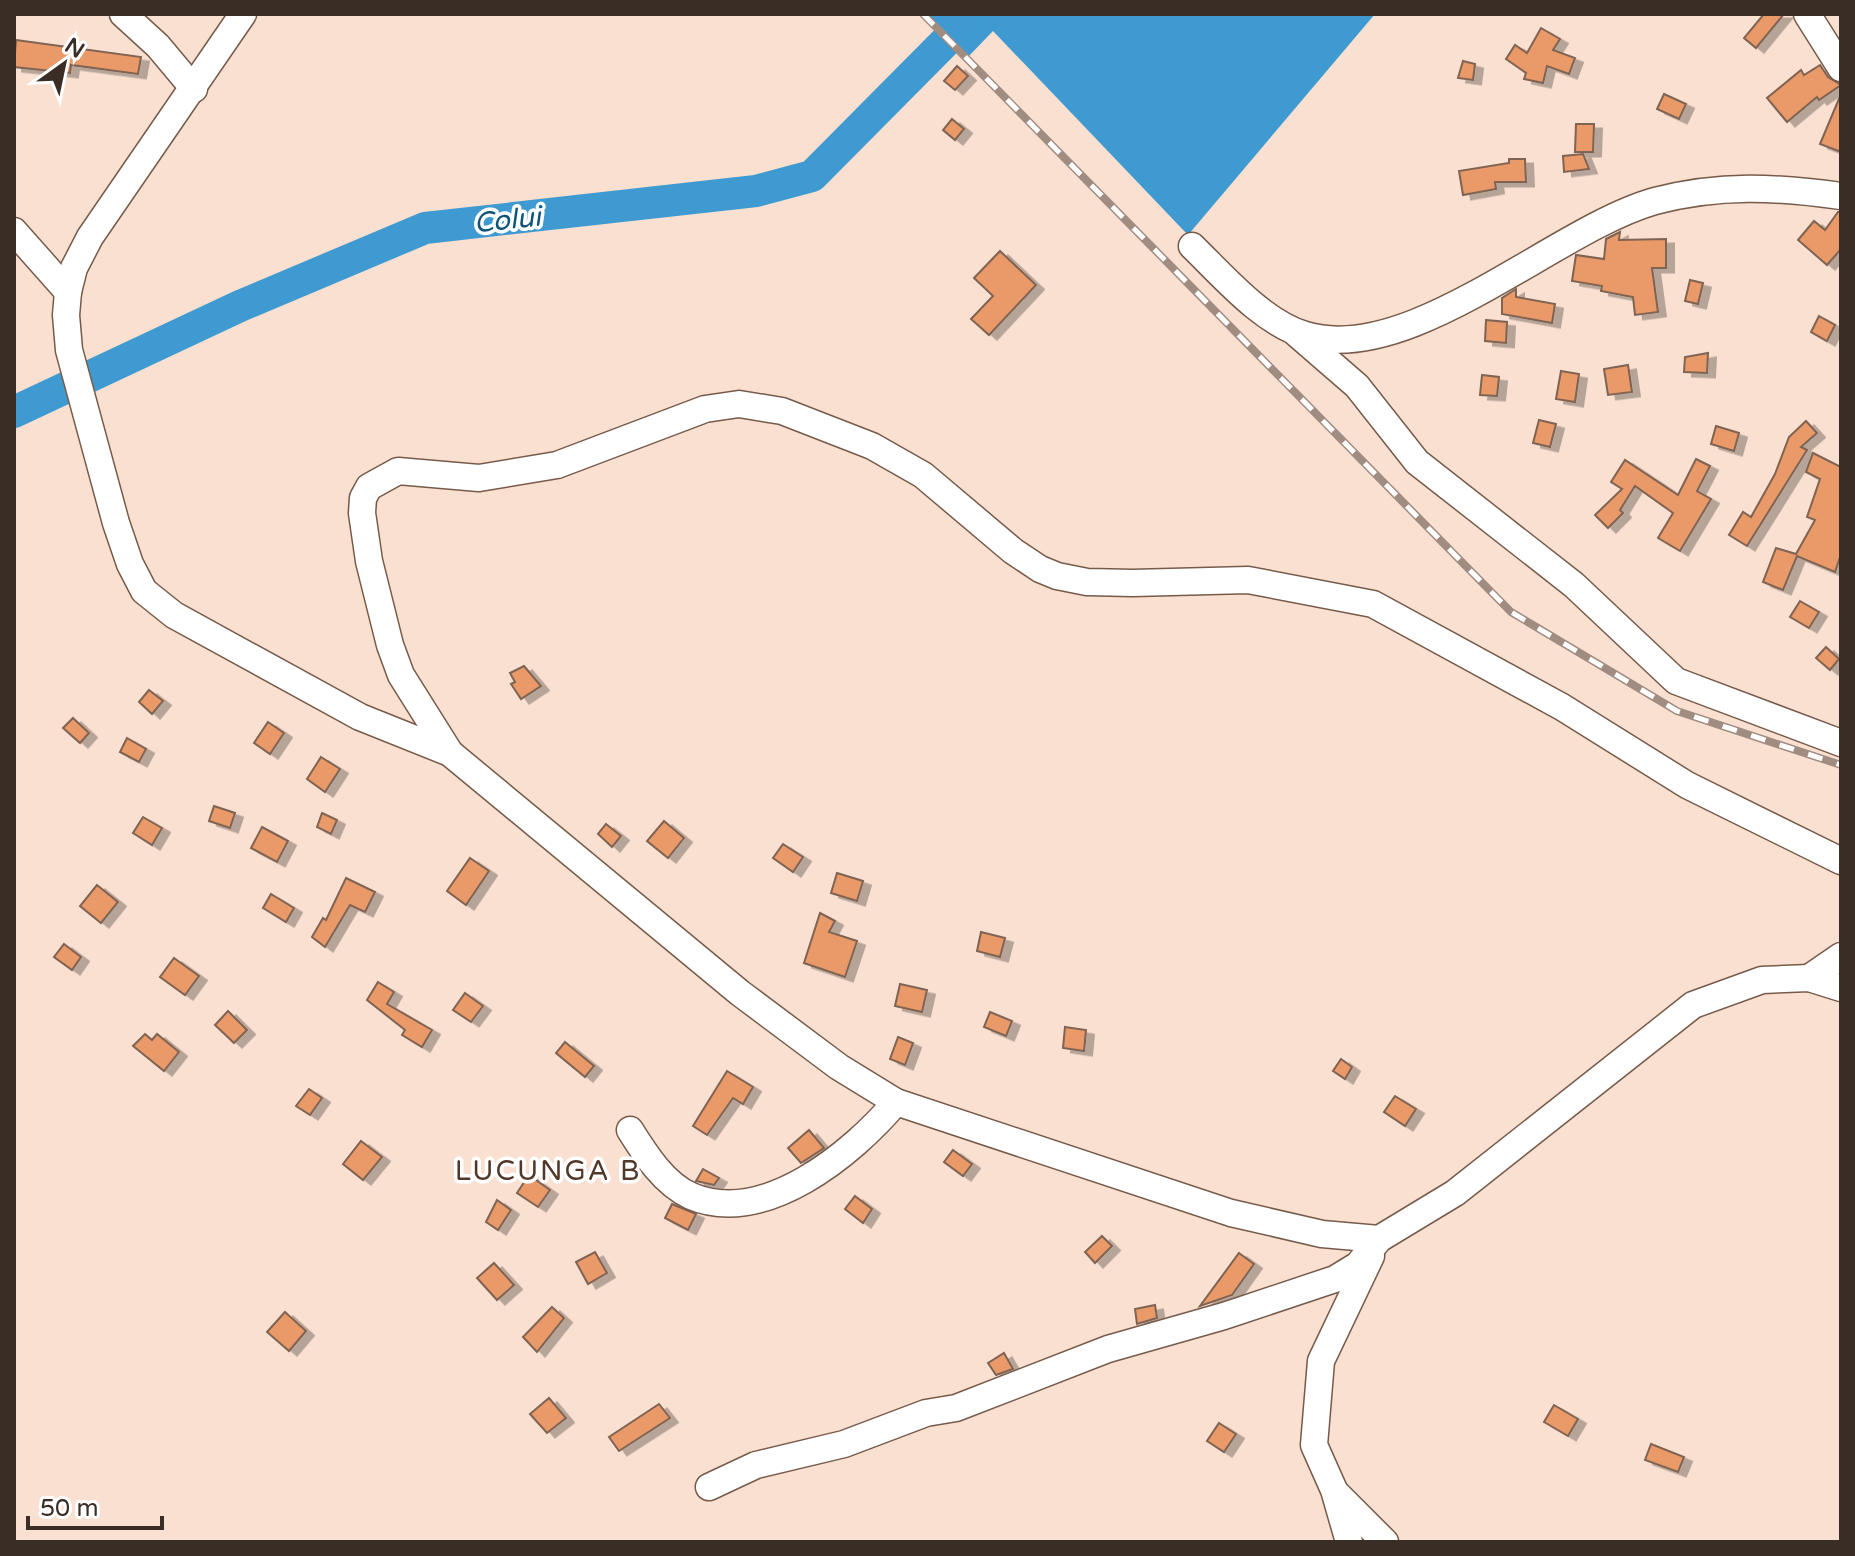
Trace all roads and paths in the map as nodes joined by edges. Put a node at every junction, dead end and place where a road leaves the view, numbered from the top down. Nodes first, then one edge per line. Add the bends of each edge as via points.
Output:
1 (123, 14) edge
2 (243, 14) edge
3 (1807, 14) edge
4 (1841, 68) edge
5 (194, 89) junction
6 (1841, 196) edge
7 (19, 241) edge
8 (1192, 246) dead end
9 (68, 292) junction
10 (1295, 332) junction
11 (1841, 743) edge
12 (450, 753) junction
13 (1841, 861) edge
14 (1841, 956) edge
15 (1809, 978) junction
16 (1841, 988) edge
17 (896, 1102) junction
18 (630, 1130) dead end
19 (1379, 1239) junction
20 (709, 1487) dead end
21 (1334, 1490) junction
22 (1349, 1542) edge
23 (1385, 1542) edge

1 - 5 street
2 - 5 street
3 - 4 street
5 - 9 street via 90,237
6 - 10 street via 1770,186 1708,190 1653,202 1419,321 1339,342
7 - 9 street
8 - 10 street via 1236,288
9 - 12 street via 69,350 99,468 144,591 174,615 360,717
10 - 11 street via 1357,386 1417,462 1574,585 1676,681
12 - 13 street via 401,675 390,645 362,513 369,487 398,471 479,478 557,465 695,412 739,404 782,411 872,446 923,475 1013,551 1057,576 1133,583 1248,580 1373,604 1562,707 1687,785
12 - 17 street via 740,993
14 - 15 street
15 - 16 street
15 - 19 street via 1762,980 1693,1005 1455,1193
17 - 18 street via 811,1178 742,1202 707,1201 677,1188 645,1155
17 - 19 street via 1231,1213 1322,1234
19 - 20 street via 1358,1265 1335,1279 1108,1349 956,1408 926,1413 844,1444 756,1465
19 - 21 street via 1321,1361 1314,1445
21 - 22 street
21 - 23 street

